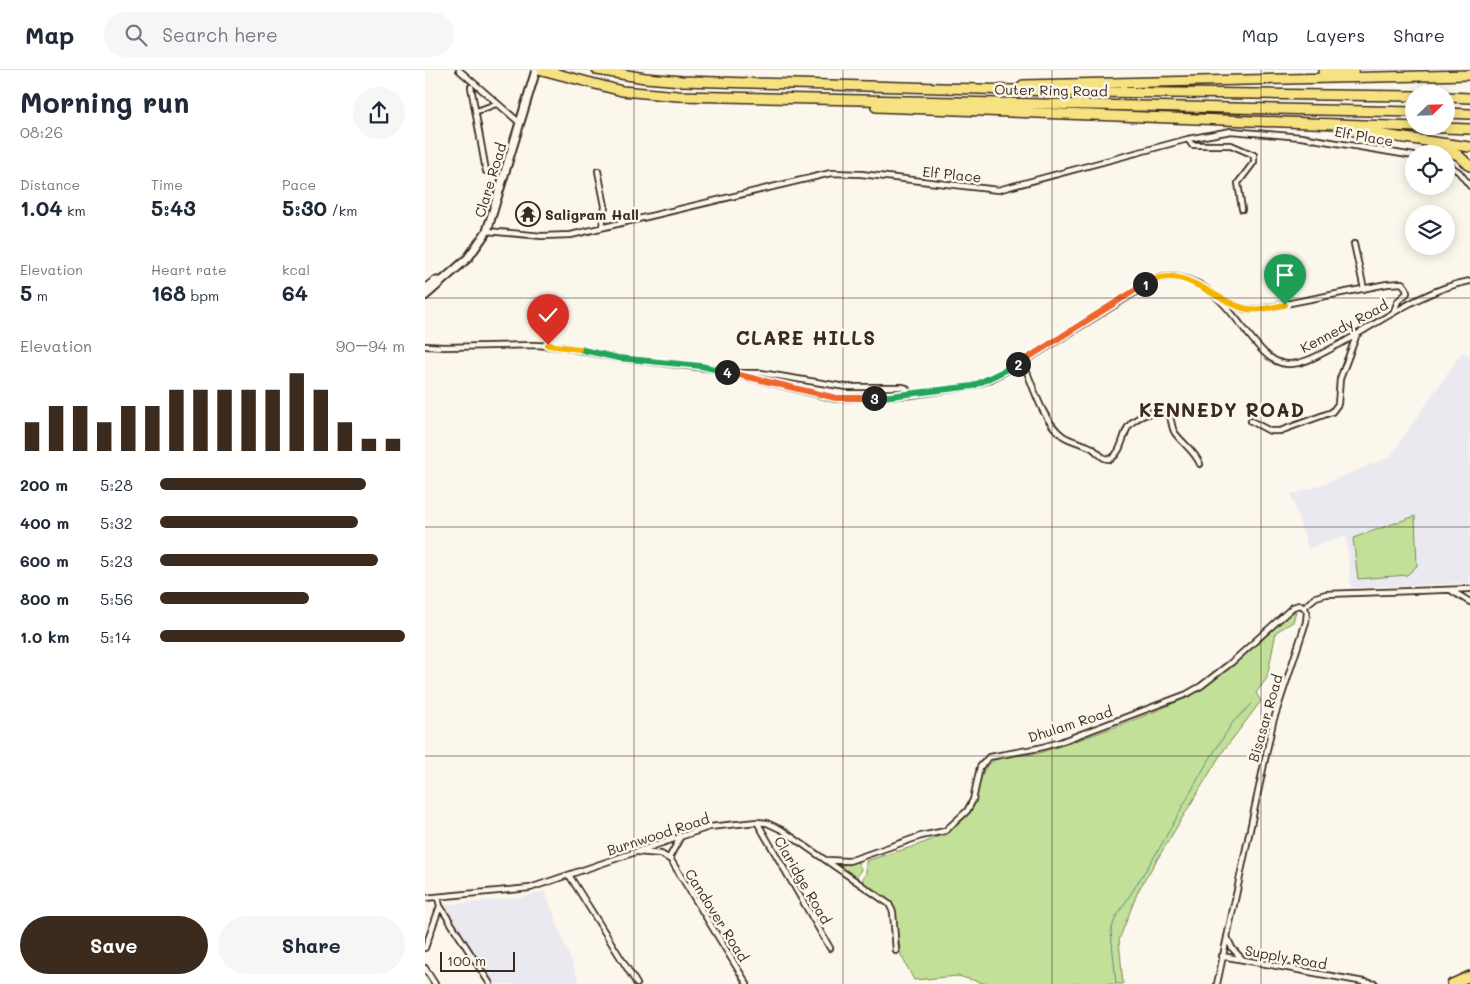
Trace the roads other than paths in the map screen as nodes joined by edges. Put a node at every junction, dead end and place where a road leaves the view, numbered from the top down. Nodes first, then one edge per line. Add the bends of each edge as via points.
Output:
1 (459, 70) edge
2 (536, 70) edge
3 (541, 70) edge
4 (597, 70) edge
5 (1354, 70) edge
6 (1470, 75) edge
7 (1301, 77) junction
8 (471, 88) dead end
9 (1007, 89) junction
10 (1405, 96) edge
11 (1455, 97) edge
12 (1470, 98) edge
13 (843, 101) junction
14 (496, 104) junction
15 (477, 112) junction
16 (1405, 112) edge
17 (1455, 113) edge
18 (1470, 114) edge
19 (520, 123) junction
20 (1319, 125) junction
21 (1470, 129) edge
22 (1368, 133) junction
23 (1188, 139) junction
24 (1470, 147) edge
25 (1405, 154) edge
26 (1470, 166) edge
27 (1455, 169) edge
28 (486, 171) dead end
29 (598, 171) dead end
30 (1470, 186) edge
31 (1242, 209) dead end
32 (602, 228) junction
33 (487, 232) junction
34 (1354, 244) dead end
35 (440, 281) junction
36 (1470, 281) edge
37 (425, 289) edge
38 (1364, 289) junction
39 (425, 296) edge
40 (1220, 299) junction
41 (1393, 313) junction
42 (1357, 334) junction
43 (425, 346) edge
44 (1023, 362) junction
45 (731, 373) junction
46 (911, 395) junction
47 (1251, 421) dead end
48 (1200, 464) dead end
49 (1470, 589) edge
50 (1450, 590) junction
51 (1470, 602) edge
52 (1304, 607) junction
53 (757, 822) junction
54 (681, 836) junction
55 (635, 852) junction
56 (669, 858) junction
57 (826, 860) junction
58 (569, 876) junction
59 (425, 898) edge
60 (439, 898) junction
61 (440, 906) junction
62 (1227, 936) junction
63 (425, 948) edge
64 (830, 948) dead end
65 (896, 951) dead end
66 (1222, 956) junction
67 (1244, 960) junction
68 (425, 968) edge
69 (1470, 976) edge
70 (435, 984) edge
71 (490, 984) edge
72 (637, 984) edge
73 (747, 984) edge
74 (1217, 984) edge
75 (1375, 984) edge
76 (1451, 984) edge

1 - 14 street
2 - 19 street, Clare Road
3 - 13 highway, Outer Ring Road via 597,86 647,94
4 - 9 highway, Outer Ring Road via 682,81
5 - 7 highway
6 - 7 highway
7 - 9 highway via 1041,83
8 - 15 street, Clare Road
9 - 10 highway, Outer Ring Road
11 - 12 highway
13 - 16 highway, Outer Ring Road
13 - 20 highway via 869,107
14 - 15 street
14 - 19 street
15 - 28 street, Clare Road
17 - 18 highway
19 - 33 street, Clare Road
20 - 21 highway
20 - 22 highway
22 - 24 highway
22 - 26 highway via 1445,150 1458,155
23 - 25 street, Elf Place via 1241,132 1301,137
23 - 31 street via 1192,145 1231,145 1254,155 1254,162 1238,183
23 - 32 street, Elf Place via 998,190 831,173
27 - 30 street
29 - 32 street via 605,208
32 - 33 street, Elf Place via 551,236
33 - 35 street, Clare Road via 468,258
34 - 38 street
35 - 37 street, Clare Road
35 - 39 street, Clare Road
36 - 41 street, Kennedy Road via 1437,290
38 - 40 street via 1259,309 1245,309
38 - 41 street via 1395,282 1404,284 1407,292
40 - 42 street, Kennedy Road via 1265,355 1282,364 1307,360
40 - 44 street, Kennedy Road via 1183,278 1158,278
41 - 42 street, Kennedy Road
42 - 47 street via 1340,378 1339,404 1332,412 1280,431
43 - 45 street, Kennedy Road via 556,346
44 - 46 street, Kennedy Road via 973,386
44 - 48 street via 1050,421 1068,439 1111,460 1131,424 1164,409 1169,412 1174,432 1195,452
45 - 46 street, Kennedy Road via 836,398
45 - 46 street via 761,373 846,387 901,387
49 - 50 street
50 - 51 street
50 - 52 street via 1326,594 1316,597
52 - 57 street, Dhulam Road via 1293,607 1212,679 1187,694 1059,742 989,757 980,767 973,800 967,811 945,830 849,861
52 - 62 street, Bisasar Road via 1307,622 1273,722
53 - 54 street, Burnwood Road via 709,827
53 - 57 street, Burnwood Road via 773,824
53 - 64 street, Claridge Road
54 - 55 street, Burnwood Road
54 - 56 street
55 - 56 street via 661,854
55 - 58 street, Burnwood Road
56 - 73 street, Candover Road
57 - 65 street, Burnwood Road via 889,904 893,912
58 - 60 street, Burnwood Road via 519,890
58 - 72 street
59 - 60 street, Burnwood Road
60 - 61 street
61 - 63 street
61 - 71 street
62 - 66 street, Bisasar Road
62 - 67 street via 1232,948
66 - 67 street, Supply Road
66 - 74 street, Bisasar Road
67 - 75 street, Supply Road
68 - 70 street
69 - 76 highway

